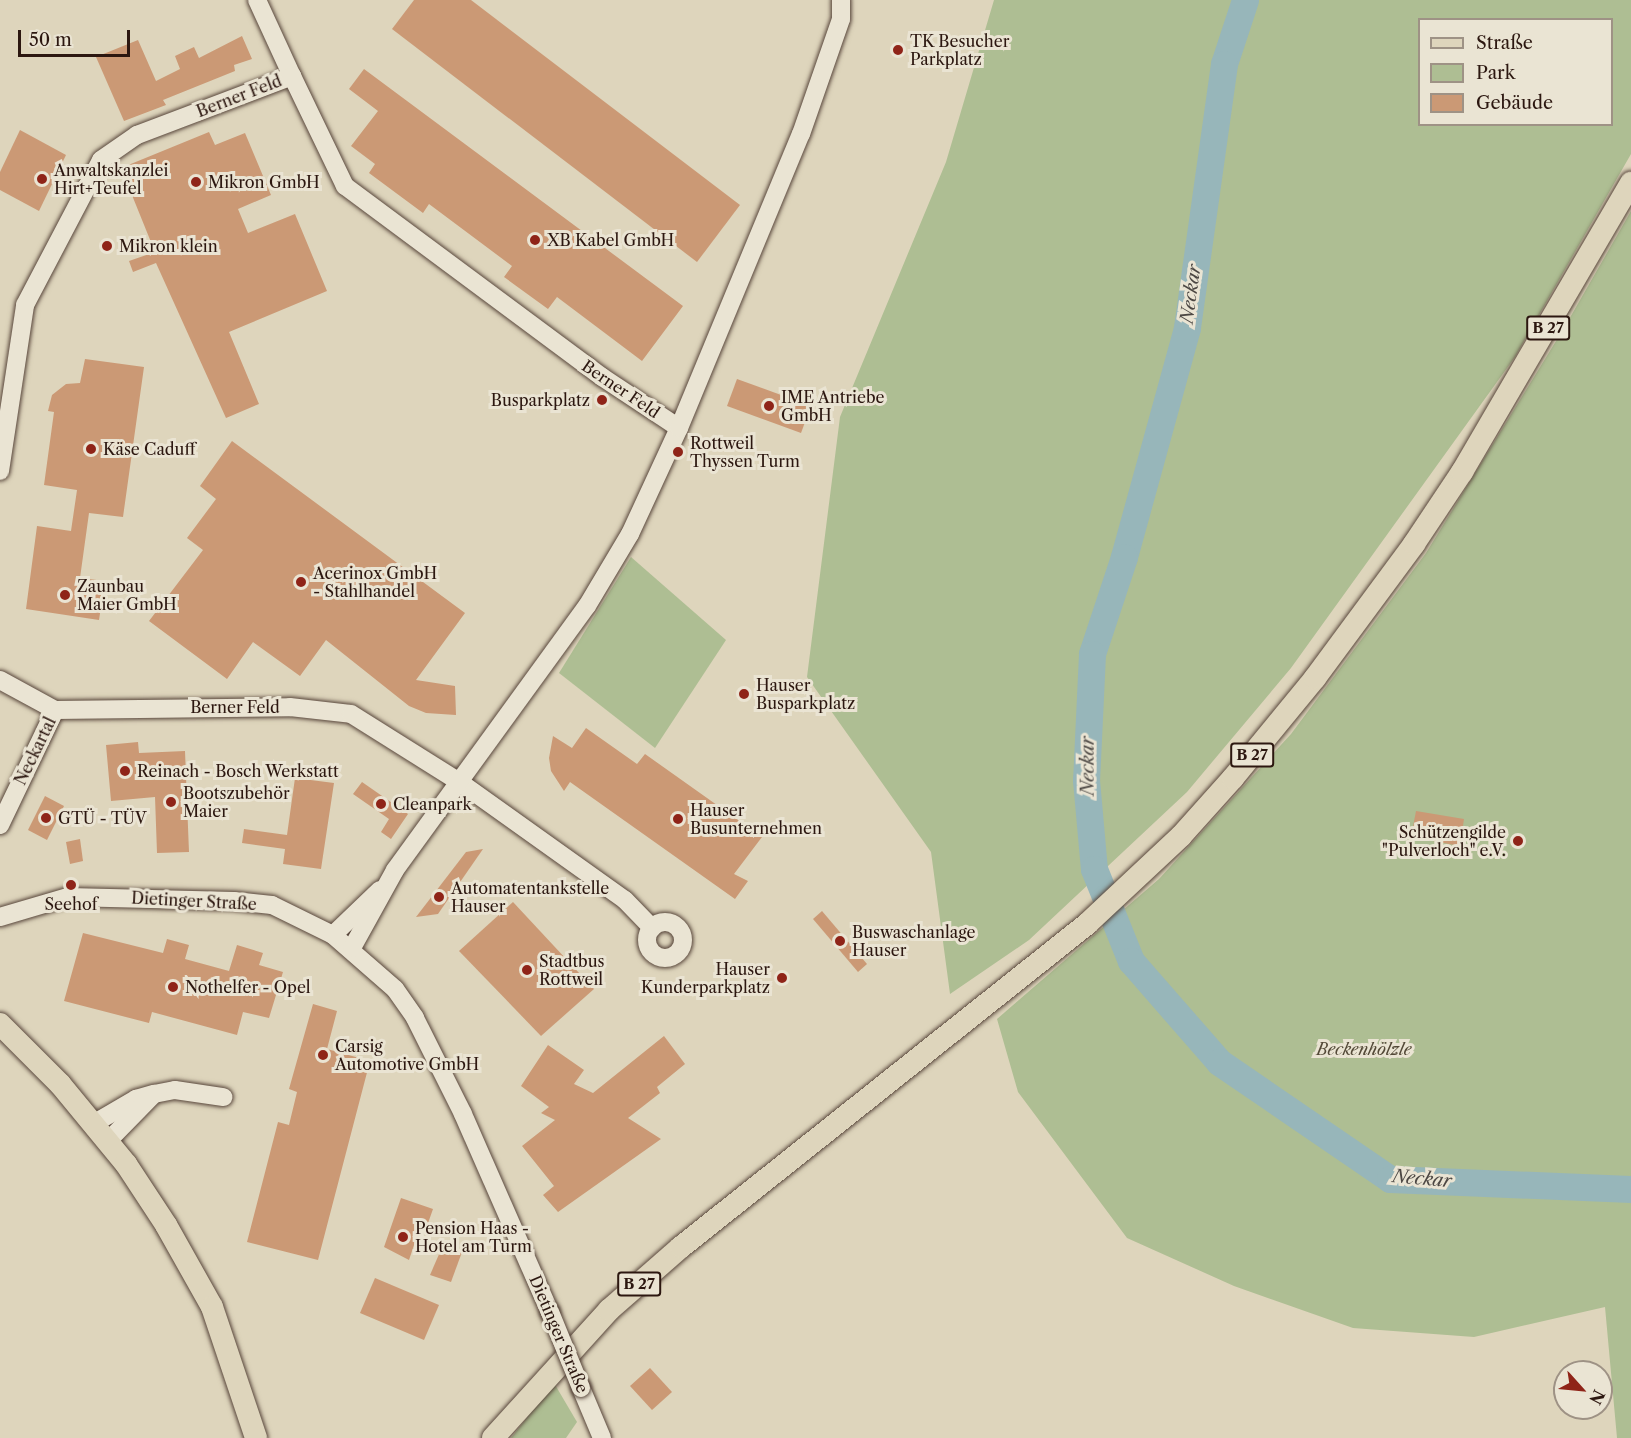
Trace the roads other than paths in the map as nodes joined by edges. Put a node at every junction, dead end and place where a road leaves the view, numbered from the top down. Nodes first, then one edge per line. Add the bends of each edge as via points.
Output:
1 (256, 0) edge
2 (841, 0) edge
3 (292, 76) junction
4 (1631, 183) edge
5 (679, 428) junction
6 (0, 471) edge
7 (0, 680) edge
8 (55, 710) junction
9 (458, 782) junction
10 (0, 825) edge
11 (386, 884) junction
12 (4, 918) edge
13 (652, 928) dead end
14 (333, 935) junction
15 (352, 948) junction
16 (0, 1024) edge
17 (154, 1094) junction
18 (223, 1097) dead end
19 (93, 1124) junction
20 (108, 1141) junction
21 (256, 1438) edge
22 (493, 1438) edge
23 (602, 1438) edge

1 - 3 street
2 - 5 street, Berner Feld via 841,18 801,134
3 - 5 street, Berner Feld via 345,186 602,377
3 - 6 street, Berner Feld via 137,135 101,160 25,305
4 - 22 main road, B 27 via 1462,472 1361,618 1233,778 1132,885 997,998 681,1247 609,1310
5 - 9 street, Berner Feld via 630,534 587,606
7 - 8 street, Berner Feld
8 - 9 street, Berner Feld via 290,707 351,714
8 - 10 street, Neckartal
9 - 11 street, Berner Feld
9 - 13 street, Berner Feld via 625,900
11 - 14 street, Berner Feld
11 - 15 street, Berner Feld
12 - 14 street, Dietinger Straße via 68,897 234,901 272,905
14 - 15 street, Dietinger Straße
15 - 23 street, Dietinger Straße, bridge via 395,989 415,1018 463,1114
16 - 19 main road
17 - 18 street via 175,1090
17 - 19 street
17 - 20 street
19 - 20 main road
20 - 21 main road via 166,1226 212,1307

